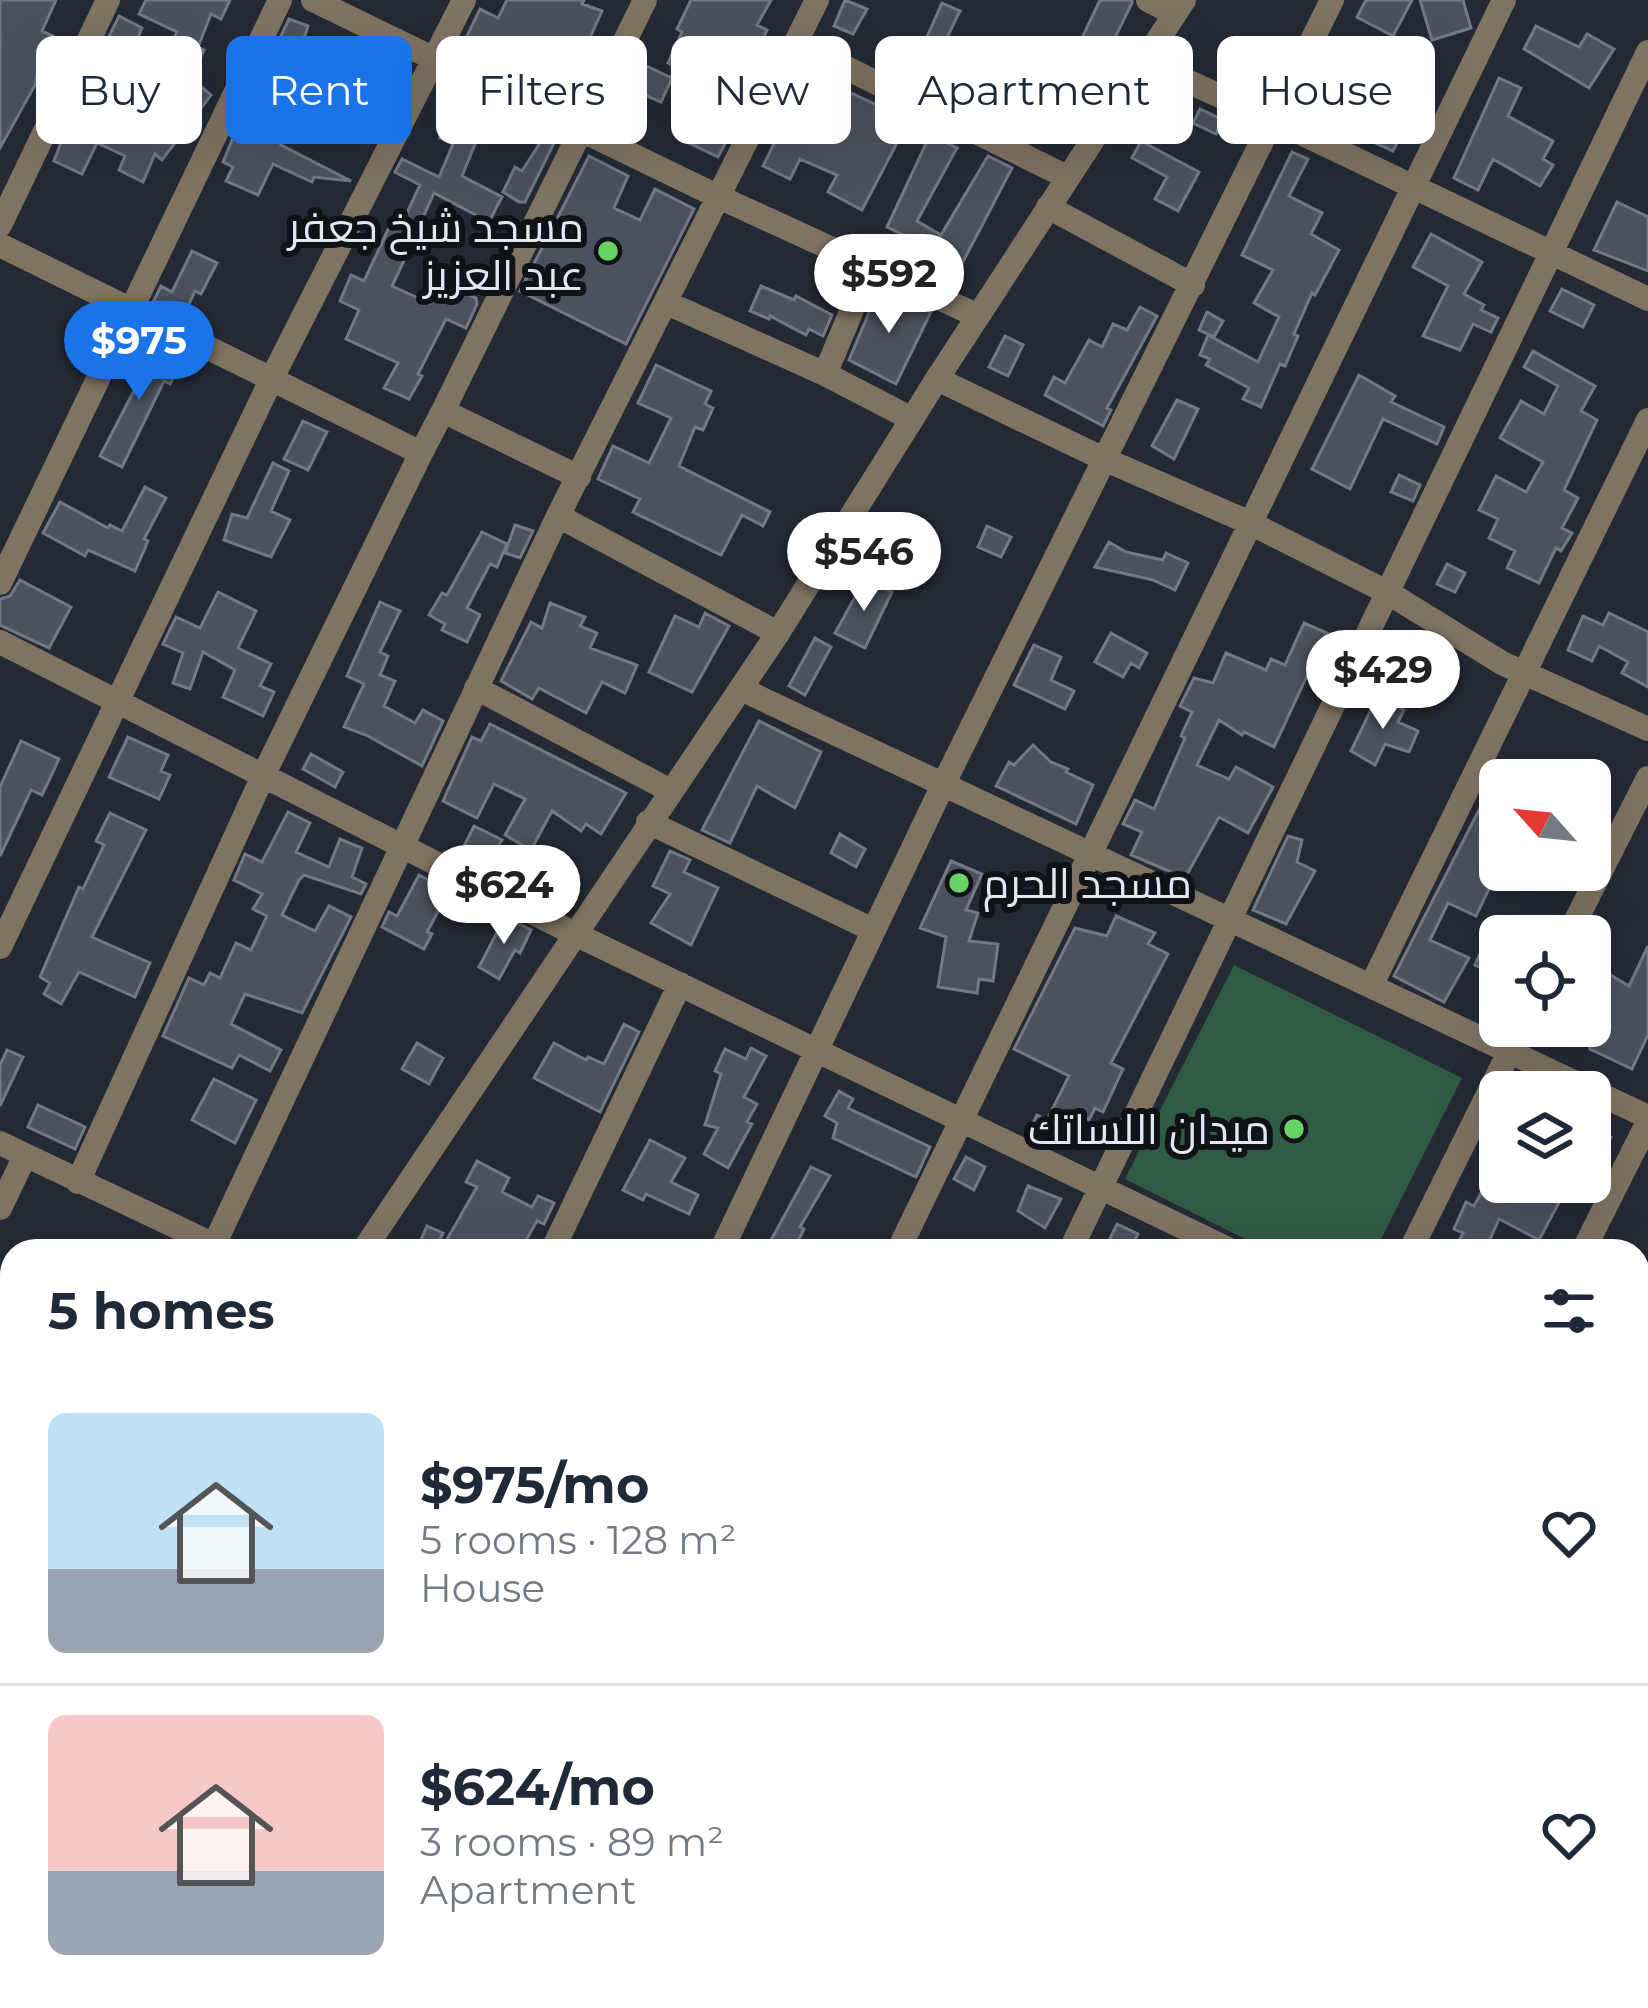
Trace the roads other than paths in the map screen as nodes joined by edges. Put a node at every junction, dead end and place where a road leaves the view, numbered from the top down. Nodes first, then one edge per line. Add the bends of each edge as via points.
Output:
1 (108, 0) edge
2 (280, 0) edge
3 (313, 0) edge
4 (464, 0) edge
5 (645, 0) edge
6 (817, 0) edge
7 (1148, 0) edge
8 (1332, 0) edge
9 (1504, 0) edge
10 (1180, 7) edge
11 (627, 36) edge
12 (799, 36) edge
13 (1161, 36) edge
14 (1315, 36) edge
15 (1648, 52) edge
16 (435, 62) junction
17 (851, 70) edge
18 (575, 144) edge
19 (608, 144) edge
20 (746, 144) edge
21 (1089, 144) edge
22 (1262, 144) edge
23 (1325, 144) edge
24 (1067, 177) junction
25 (1415, 187) junction
26 (719, 197) junction
27 (1048, 207) junction
28 (0, 225) edge
29 (0, 245) edge
30 (1550, 251) junction
31 (870, 267) junction
32 (1193, 285) junction
33 (1648, 298) edge
34 (667, 303) junction
35 (129, 308) junction
36 (978, 316) junction
37 (824, 374) junction
38 (272, 378) junction
39 (937, 379) junction
40 (443, 411) junction
41 (912, 419) junction
42 (1648, 420) edge
43 (421, 453) junction
44 (1106, 460) junction
45 (579, 477) junction
46 (558, 516) junction
47 (1248, 522) junction
48 (0, 583) edge
49 (1387, 592) junction
50 (778, 633) junction
51 (0, 642) edge
52 (1526, 675) junction
53 (476, 688) junction
54 (741, 689) junction
55 (117, 702) junction
56 (1648, 729) edge
57 (262, 776) junction
58 (1648, 778) edge
59 (943, 785) junction
60 (669, 790) junction
61 (649, 822) junction
62 (403, 846) junction
63 (1089, 851) junction
64 (1579, 915) edge
65 (1228, 920) junction
66 (873, 931) junction
67 (575, 934) junction
68 (0, 947) edge
69 (680, 984) junction
70 (1371, 986) junction
71 (1511, 1047) edge
72 (817, 1048) junction
73 (1508, 1052) junction
74 (962, 1119) junction
75 (1648, 1120) edge
76 (0, 1143) edge
77 (25, 1156) junction
78 (78, 1182) junction
79 (1100, 1187) junction
80 (0, 1208) edge
81 (202, 1239) edge
82 (225, 1239) edge
83 (371, 1239) edge
84 (558, 1239) edge
85 (727, 1239) edge
86 (904, 1239) edge
87 (1076, 1239) edge
88 (1207, 1239) edge
89 (1416, 1239) edge
90 (1589, 1239) edge

1 - 28 street
2 - 35 street
3 - 16 street
4 - 16 street
5 - 11 street
6 - 12 street
7 - 10 street
8 - 14 street
9 - 25 street
10 - 13 street
15 - 30 street
16 - 38 street
17 - 24 street
18 - 40 street
19 - 26 street
20 - 26 street
21 - 24 street
22 - 32 street
23 - 25 street
24 - 27 street
25 - 30 street
25 - 47 street
26 - 31 street
26 - 34 street
27 - 32 street
27 - 36 street
29 - 35 street
30 - 33 street
30 - 49 street
31 - 36 street
31 - 37 street
32 - 44 street
34 - 37 street
34 - 45 street
35 - 38 street
35 - 48 street
36 - 39 street
37 - 41 street
38 - 43 street
38 - 55 street
39 - 41 street
39 - 44 street
40 - 43 street
40 - 45 street
41 - 50 street
42 - 52 street
43 - 57 street
44 - 47 street
44 - 59 street
45 - 46 street
46 - 50 street
46 - 53 street
47 - 49 street
47 - 63 street
49 - 52 street
49 - 65 street
50 - 54 street
51 - 55 street
52 - 56 street
52 - 70 street
53 - 60 street
53 - 62 street
54 - 59 street
54 - 60 street
55 - 57 street
55 - 68 street
57 - 62 street
57 - 78 street
58 - 64 street
59 - 63 street
59 - 66 street
60 - 61 street
61 - 66 street
61 - 67 street
62 - 67 street
62 - 82 street
63 - 65 street
63 - 74 street
65 - 70 street
65 - 79 street
66 - 72 street
67 - 69 street
67 - 83 street
69 - 72 street
69 - 84 street
70 - 73 street
71 - 73 street
72 - 74 street
72 - 85 street
73 - 75 street
73 - 89 street
74 - 79 street
74 - 86 street
75 - 90 street
76 - 77 street
77 - 78 street
77 - 80 street
78 - 81 street
79 - 87 street
79 - 88 street

